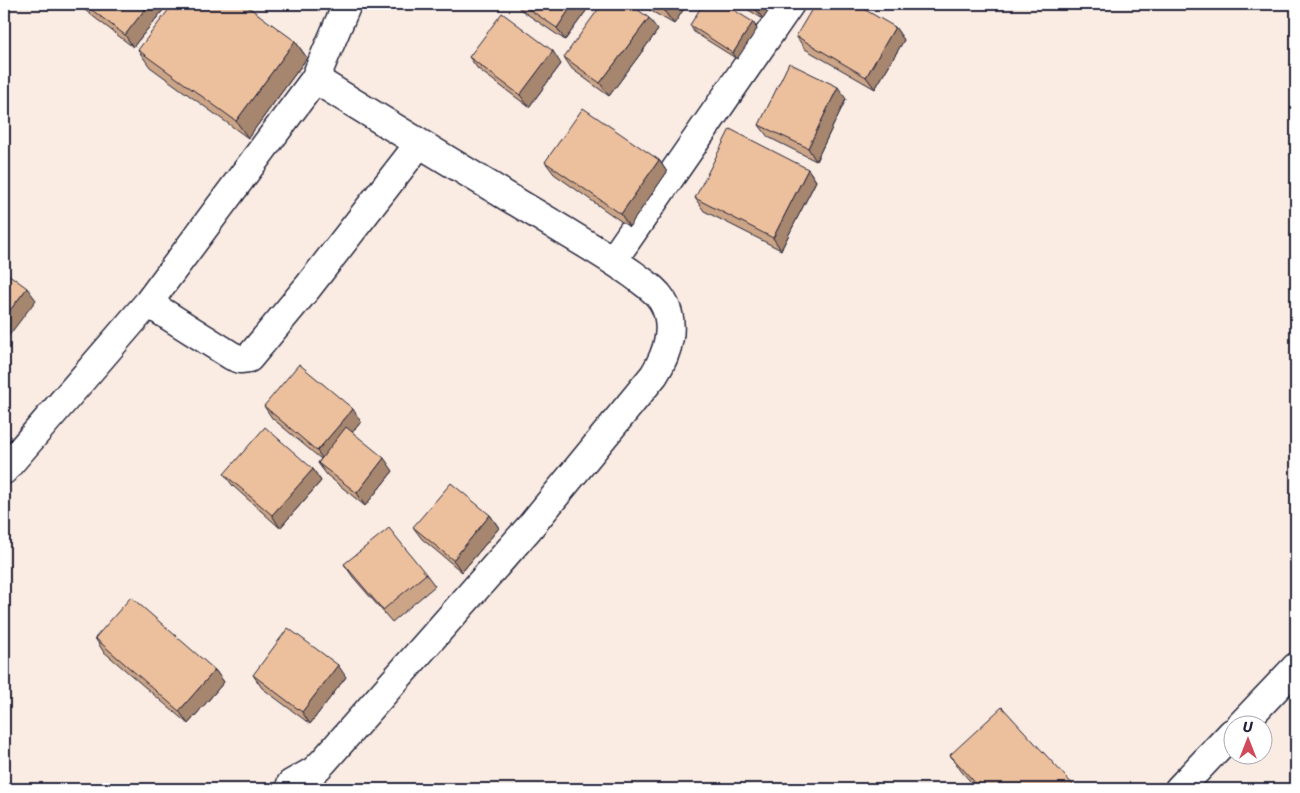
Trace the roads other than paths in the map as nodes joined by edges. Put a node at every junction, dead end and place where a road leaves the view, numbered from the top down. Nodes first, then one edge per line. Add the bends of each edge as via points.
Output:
1 (347, 4) edge
2 (790, 4) edge
3 (315, 78) junction
4 (419, 144) junction
5 (613, 260) junction
6 (148, 303) junction
7 (4, 470) edge
8 (1296, 667) edge
9 (1249, 716) edge
10 (1222, 744) edge
11 (291, 784) dead end
12 (1179, 789) edge

1 - 3 street
2 - 5 street
3 - 4 street
3 - 6 street
4 - 5 street
4 - 6 street via 308,288 249,358 232,356
5 - 11 street via 656,291 669,316 667,349 654,375 529,528 314,771
6 - 7 street
8 - 9 street
10 - 12 street

